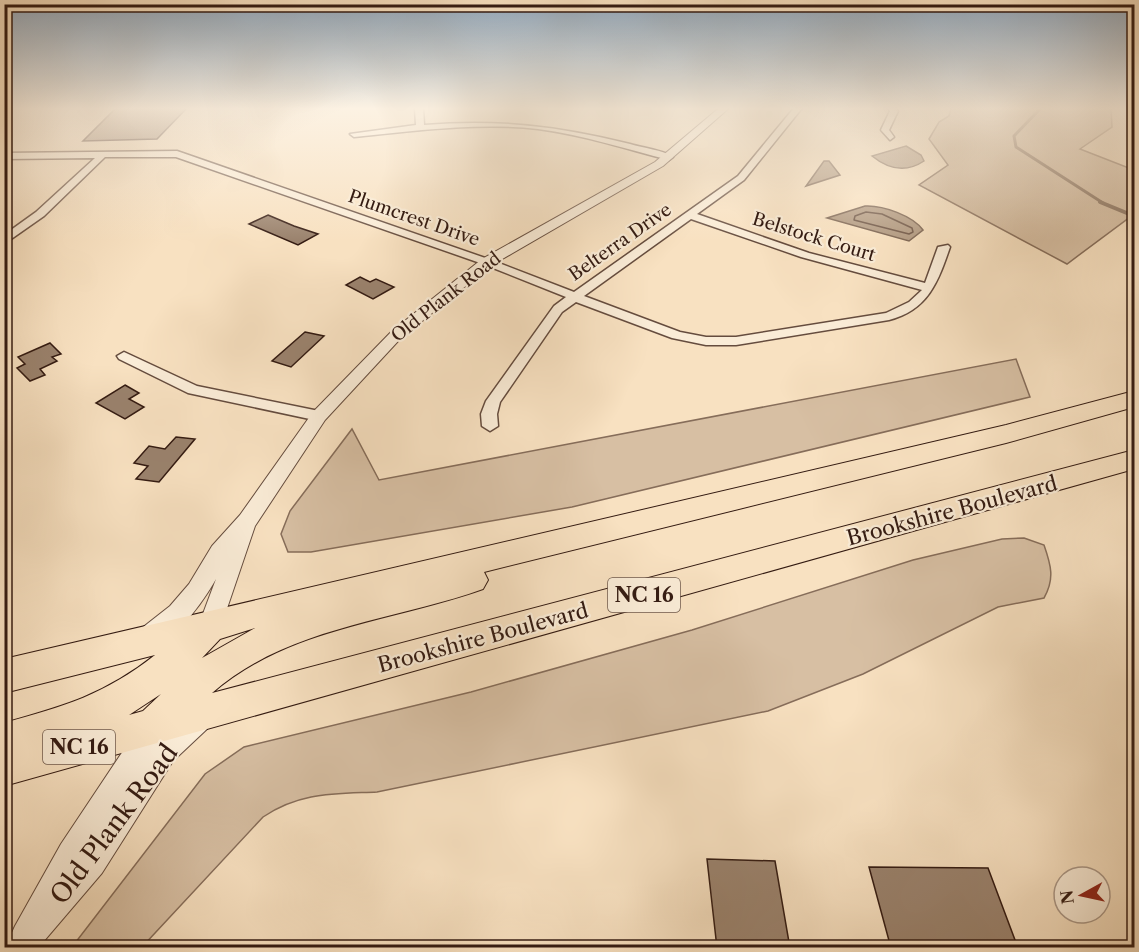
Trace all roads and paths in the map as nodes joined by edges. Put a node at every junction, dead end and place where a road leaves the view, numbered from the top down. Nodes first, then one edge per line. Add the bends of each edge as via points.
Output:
1 (648, 152) edge
2 (674, 152) edge
3 (762, 152) edge
4 (104, 154) junction
5 (4, 156) edge
6 (669, 157) junction
7 (690, 215) junction
8 (4, 241) edge
9 (944, 246) dead end
10 (487, 262) junction
11 (929, 288) junction
12 (573, 297) junction
13 (124, 356) dead end
14 (1134, 399) edge
15 (319, 416) junction
16 (490, 426) dead end
17 (1134, 460) edge
18 (248, 521) junction
19 (556, 541) junction
20 (210, 627) junction
21 (138, 644) junction
22 (4, 676) edge
23 (206, 713) junction
24 (154, 727) junction
25 (4, 742) edge
26 (4, 767) edge
27 (22, 942) edge

1 - 6 street
2 - 6 street, Old Plank Road
3 - 7 street, Belterra Drive via 741,178
4 - 5 street, Plumcrest Drive
4 - 8 street via 40,214
4 - 10 street, Plumcrest Drive via 177,154
6 - 10 street, Old Plank Road
7 - 11 street, Belstock Court via 805,255
7 - 12 street, Belterra Drive
9 - 11 street, Plumcrest Drive
10 - 12 street, Plumcrest Drive
10 - 15 street, Old Plank Road via 396,335
11 - 12 street, Plumcrest Drive via 912,308 889,316 736,341 706,341 677,335
12 - 16 street, Belterra Drive via 558,309 493,401
13 - 15 street via 193,390
14 - 19 highway via 1016,432
15 - 18 street, Old Plank Road
17 - 23 highway, Brookshire Boulevard / NC 16
18 - 20 street, Old Plank Road
18 - 21 street, Old Plank Road via 220,552 197,591 178,613
19 - 20 highway
19 - 24 highway via 532,564 330,617 266,639 195,684
20 - 21 highway
20 - 25 highway via 151,681 119,701 83,718
21 - 22 highway
23 - 24 highway, Brookshire Boulevard / NC 16
23 - 27 street, Old Plank Road via 163,751 91,862
24 - 26 highway, Brookshire Boulevard / NC 16
24 - 27 street, Old Plank Road

